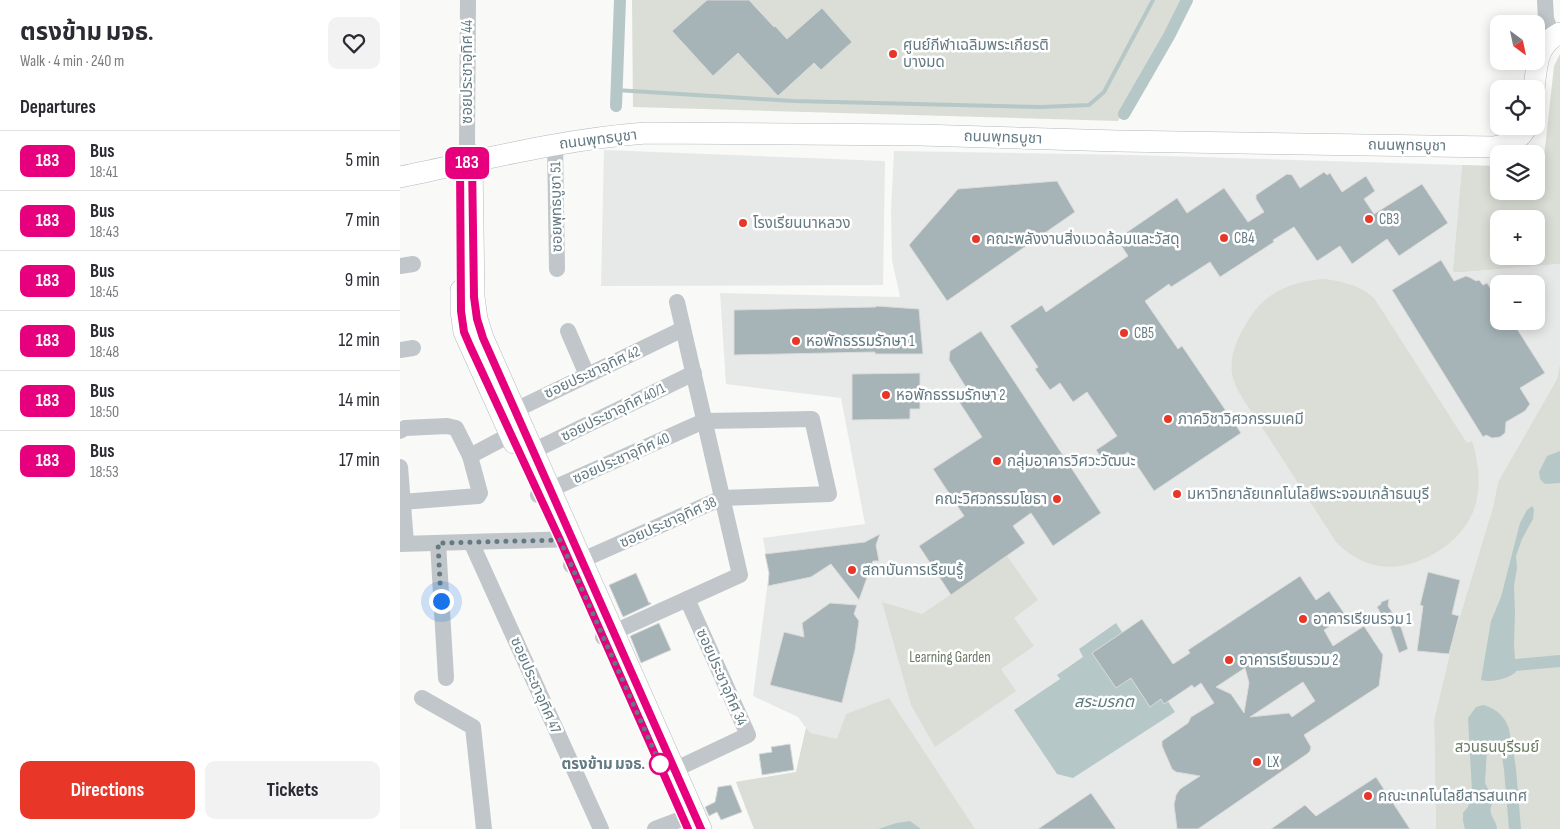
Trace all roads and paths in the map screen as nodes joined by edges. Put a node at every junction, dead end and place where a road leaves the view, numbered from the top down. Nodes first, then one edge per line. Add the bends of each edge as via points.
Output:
1 (468, 0) edge
2 (1544, 0) edge
3 (1557, 35) edge
4 (1535, 80) edge
5 (1521, 135) edge
6 (555, 144) junction
7 (466, 157) junction
8 (400, 177) edge
9 (556, 269) dead end
10 (677, 302) dead end
11 (683, 329) junction
12 (568, 331) dead end
13 (694, 372) junction
14 (587, 375) junction
15 (704, 421) junction
16 (512, 422) junction
17 (400, 431) edge
18 (533, 451) junction
19 (470, 456) junction
20 (400, 466) edge
21 (544, 492) junction
22 (722, 498) junction
23 (402, 502) junction
24 (566, 539) junction
25 (472, 542) junction
26 (438, 543) junction
27 (403, 544) edge
28 (577, 563) junction
29 (687, 599) junction
30 (609, 634) junction
31 (446, 678) dead end
32 (422, 698) dead end
33 (674, 770) junction
34 (691, 825) edge
35 (484, 829) edge
36 (601, 829) edge
37 (655, 829) edge

1 - 7 street, ซอยประชาอุทิศ 44
2 - 3 street via 1546,19
3 - 4 main road via 1542,48
5 - 6 main road, ถนนพุทธบูชา via 1515,141 1494,147 681,133 611,136
6 - 7 main road, ถนนพุทธบูชา
6 - 9 street, ซอยพุทธบูชา 51
7 - 8 main road, ถนนพุทธบูชา
7 - 16 main road via 462,322 470,346
10 - 11 street
11 - 13 street
11 - 14 street, ซอยประชาอุทิศ 42
12 - 14 street
13 - 15 street
13 - 18 street, ซอยประชาอุทิศ 40/1
14 - 16 street, ซอยประชาอุทิศ 42
15 - 21 street, ซอยประชาอุทิศ 40
15 - 22 street
15 - 22 street, ซอยประชาอุทิศ 38 via 812,419 829,494
16 - 18 main road
16 - 19 street, ซอยประชาอุทิศ 42
16 - 21 main road
17 - 19 street via 405,428 453,427 458,430
18 - 21 main road
19 - 23 street via 479,485 478,496
20 - 23 street
21 - 24 main road
22 - 28 street, ซอยประชาอุทิศ 38
22 - 29 street via 740,575
23 - 27 street
24 - 25 street
24 - 28 main road
25 - 26 street
25 - 36 street, ซอยประชาอุทิศ 47
26 - 27 street
26 - 31 street
28 - 30 main road
29 - 30 street
29 - 33 street, ซอยประชาอุทิศ 34 via 748,735
30 - 33 main road
30 - 34 main road
32 - 35 street via 473,727
33 - 34 main road
34 - 37 street

